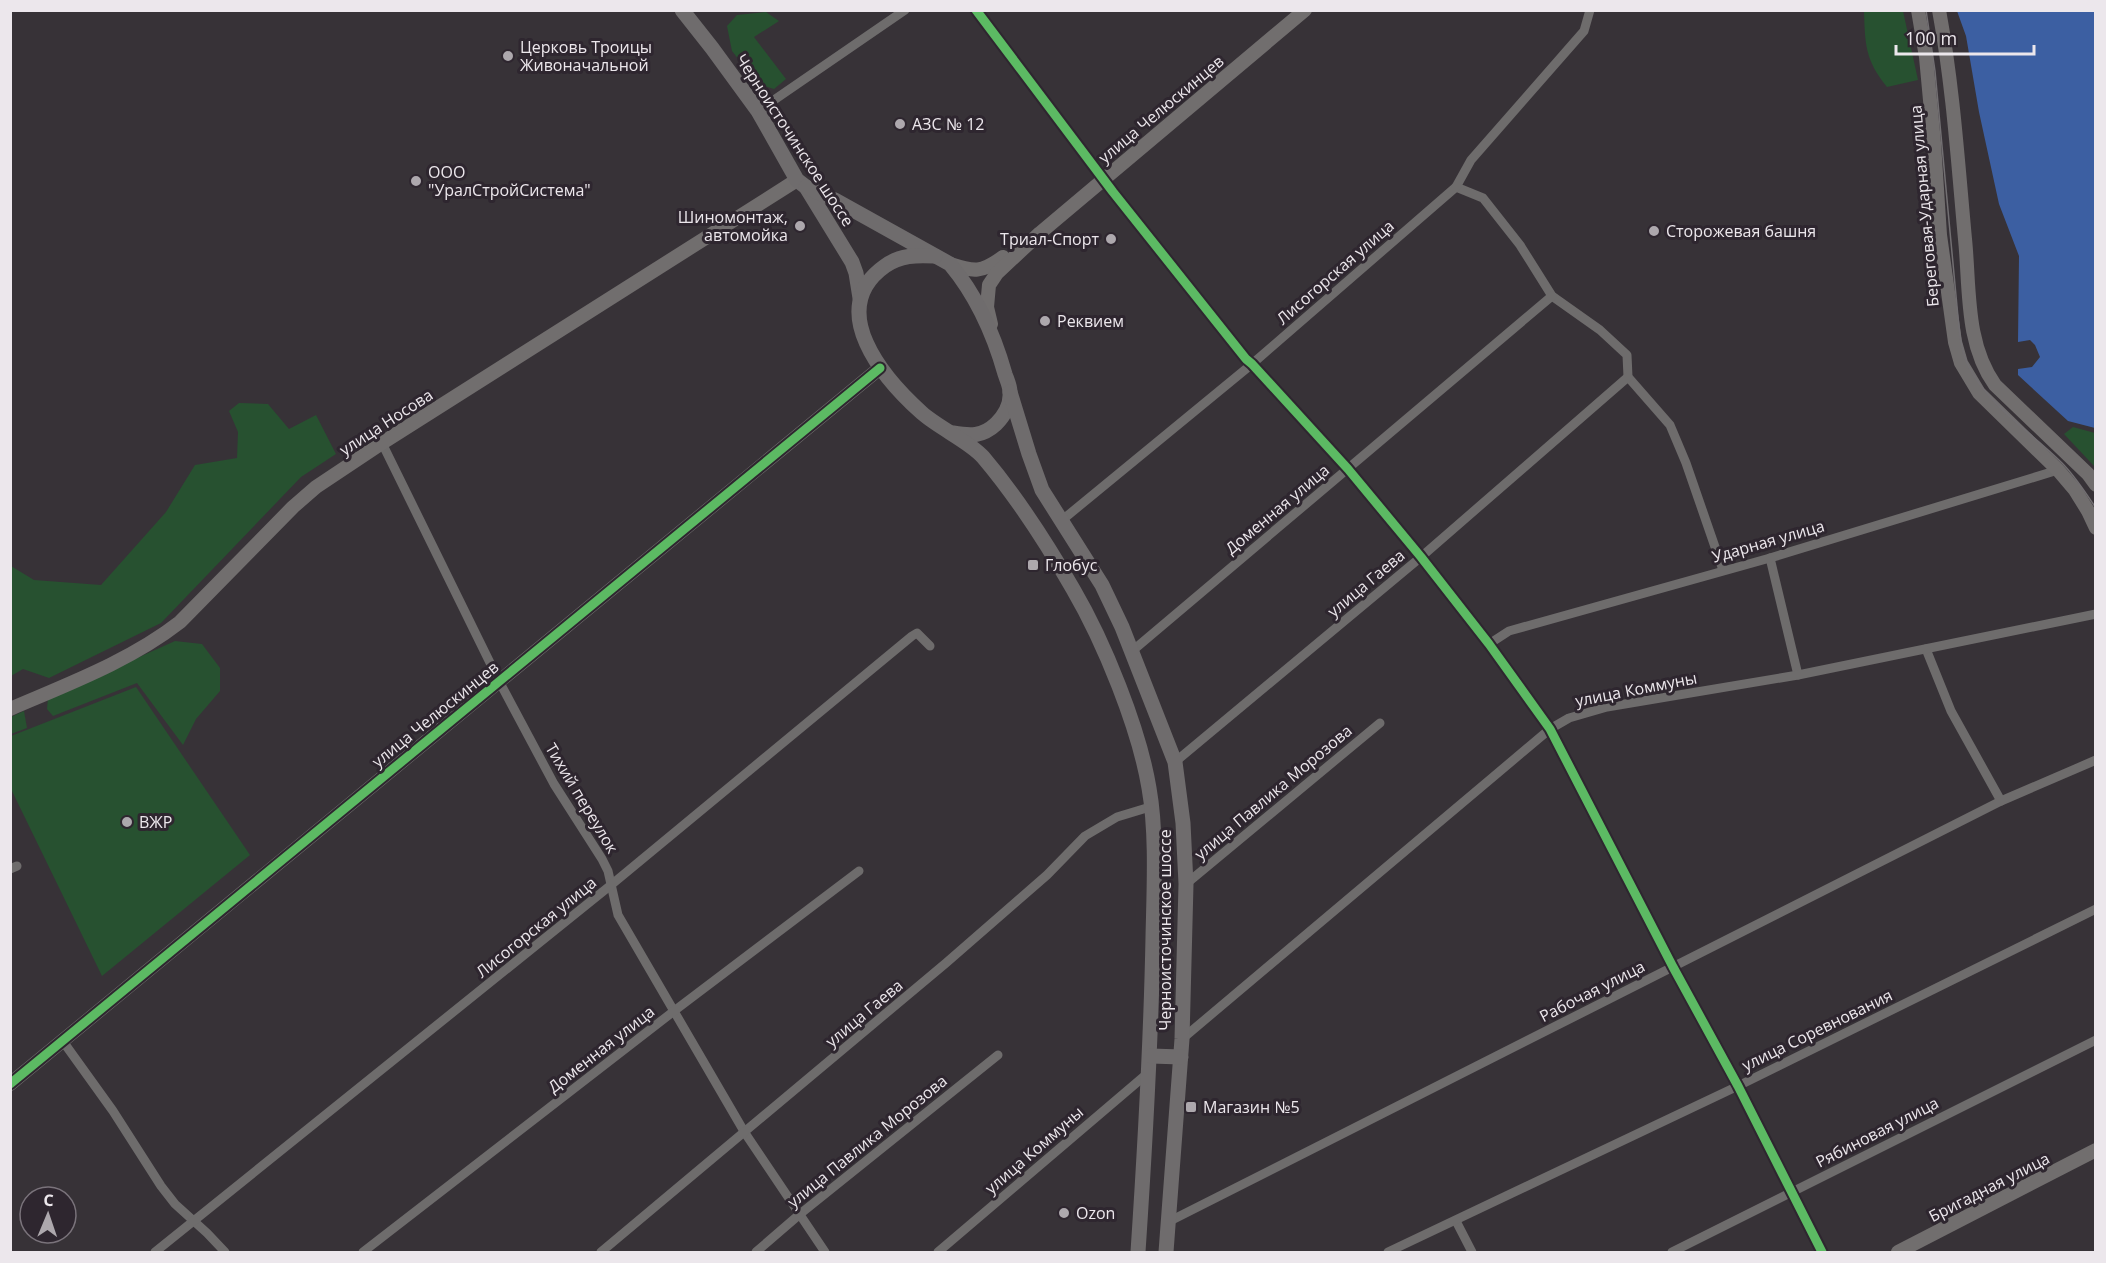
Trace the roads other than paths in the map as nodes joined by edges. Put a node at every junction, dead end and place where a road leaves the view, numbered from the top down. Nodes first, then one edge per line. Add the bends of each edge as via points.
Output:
1 (682, 10) edge
2 (905, 10) edge
3 (976, 10) edge
4 (1305, 10) edge
5 (1590, 10) edge
6 (1918, 10) edge
7 (1939, 10) edge
8 (758, 111) junction
9 (1103, 179) junction
10 (801, 183) junction
11 (1456, 187) junction
12 (1040, 232) junction
13 (935, 256) junction
14 (950, 264) junction
15 (1552, 296) junction
16 (860, 298) junction
17 (993, 335) junction
18 (1252, 364) junction
19 (880, 368) junction
20 (1628, 377) junction
21 (1010, 392) junction
22 (947, 432) junction
23 (382, 443) junction
24 (1348, 469) junction
25 (2058, 470) junction
26 (2096, 484) edge
27 (1061, 521) junction
28 (2096, 528) edge
29 (1422, 557) junction
30 (1770, 558) junction
31 (1723, 570) junction
32 (2096, 614) edge
33 (1489, 644) junction
34 (930, 646) dead end
35 (1926, 650) junction
36 (1131, 652) junction
37 (1798, 675) junction
38 (499, 681) junction
39 (10, 709) edge
40 (1380, 723) dead end
41 (1550, 729) junction
42 (2096, 760) edge
43 (1175, 762) junction
44 (2001, 801) junction
45 (1150, 807) junction
46 (859, 871) dead end
47 (1186, 884) junction
48 (611, 885) junction
49 (2096, 909) edge
50 (1673, 967) junction
51 (674, 1011) junction
52 (1182, 1039) junction
53 (62, 1040) junction
54 (2096, 1040) edge
55 (998, 1055) dead end
56 (1181, 1057) junction
57 (1150, 1063) junction
58 (10, 1084) edge
59 (1738, 1086) junction
60 (745, 1133) junction
61 (2096, 1150) edge
62 (1792, 1192) junction
63 (800, 1214) junction
64 (194, 1221) junction
65 (1456, 1221) junction
66 (1168, 1222) junction
67 (155, 1252) edge
68 (225, 1252) edge
69 (363, 1252) edge
70 (601, 1252) edge
71 (756, 1252) edge
72 (825, 1252) edge
73 (938, 1252) edge
74 (1138, 1252) edge
75 (1166, 1252) edge
76 (1388, 1252) edge
77 (1472, 1252) edge
78 (1672, 1252) edge
79 (1822, 1252) edge
80 (1898, 1252) edge

1 - 8 main road, Черноисточинское шоссе
2 - 8 street
3 - 9 street
4 - 9 street, улица Челюскинцев
5 - 11 street, Лисогорская улица via 1584,31 1471,160
6 - 25 street, Береговая-Ударная улица via 1926,57 1940,235 1961,363 1979,393
7 - 26 street via 1972,325 1980,360 1995,385
8 - 10 main road, Черноисточинское шоссе
9 - 12 street, улица Челюскинцев
9 - 18 street
10 - 13 main road
10 - 16 main road, Черноисточинское шоссе via 852,262
10 - 23 street, улица Носова
11 - 15 street via 1483,198 1520,245
11 - 18 street, Лисогорская улица
12 - 14 street, улица Челюскинцев via 989,267 974,271
12 - 17 street, улица Челюскинцев via 996,273 989,285 987,306
13 - 14 main road
13 - 16 main road via 911,256 889,263 873,277
14 - 17 main road via 963,279
15 - 20 street via 1627,355
15 - 24 street, Доменная улица
16 - 19 main road via 862,333
17 - 21 main road
18 - 24 street
18 - 27 street, Лисогорская улица
19 - 22 main road via 922,413
19 - 38 street, улица Челюскинцев
20 - 29 street, улица Гаева
20 - 31 street via 1670,425
21 - 22 main road via 1008,407 992,428 970,436
21 - 27 main road, Черноисточинское шоссе via 1042,490
22 - 45 main road, Черноисточинское шоссе via 980,453 999,476 1077,595 1130,717 1145,770
23 - 38 street, Тихий переулок
23 - 39 street, улица Носова via 292,507 167,633
24 - 29 street
24 - 36 street, Доменная улица
25 - 28 street, Береговая-Ударная улица via 2083,501
25 - 30 street, Ударная улица
27 - 36 main road, Черноисточинское шоссе via 1102,585
29 - 33 street
29 - 43 street, улица Гаева
30 - 31 street, Ударная улица
30 - 37 street
31 - 33 street, Ударная улица via 1509,631
32 - 35 street, улица Коммуны
33 - 41 street
34 - 48 street, Лисогорская улица via 920,634 912,636
35 - 37 street, улица Коммуны
35 - 44 street via 1951,711
36 - 43 main road, Черноисточинское шоссе
37 - 41 street, улица Коммуны via 1607,708 1569,718
38 - 48 street, Тихий переулок via 554,784 602,860
38 - 53 street, улица Челюскинцев
40 - 47 street, улица Павлика Морозова
41 - 50 street
41 - 52 street, улица Коммуны
42 - 44 street, Рабочая улица
43 - 47 main road, Черноисточинское шоссе
44 - 50 street, Рабочая улица
45 - 57 main road, Черноисточинское шоссе via 1154,857
45 - 60 street, улица Гаева via 1117,818 1085,836 1031,890
46 - 51 street, Доменная улица
47 - 52 main road, Черноисточинское шоссе
48 - 51 street, Тихий переулок via 618,915
48 - 64 street, Лисогорская улица
49 - 59 street, улица Соревнования
50 - 59 street
50 - 66 street, Рабочая улица
51 - 60 street, Тихий переулок
51 - 69 street, Доменная улица
52 - 56 main road, Черноисточинское шоссе
53 - 58 street, улица Челюскинцев
53 - 64 street via 161,1186
54 - 62 street, Рябиновая улица
55 - 63 street, улица Павлика Морозова
56 - 57 main road
56 - 66 main road, Черноисточинское шоссе
57 - 73 street, улица Коммуны
57 - 74 main road, Черноисточинское шоссе
59 - 62 street
59 - 65 street, улица Соревнования
60 - 63 street, Тихий переулок
60 - 70 street, улица Гаева
61 - 80 street, Бригадная улица
62 - 78 street, Рябиновая улица
62 - 79 street
63 - 71 street, улица Павлика Морозова
63 - 72 street, Тихий переулок
64 - 67 street, Лисогорская улица
64 - 68 street
65 - 76 street, улица Соревнования
65 - 77 street
66 - 75 main road, Черноисточинское шоссе

